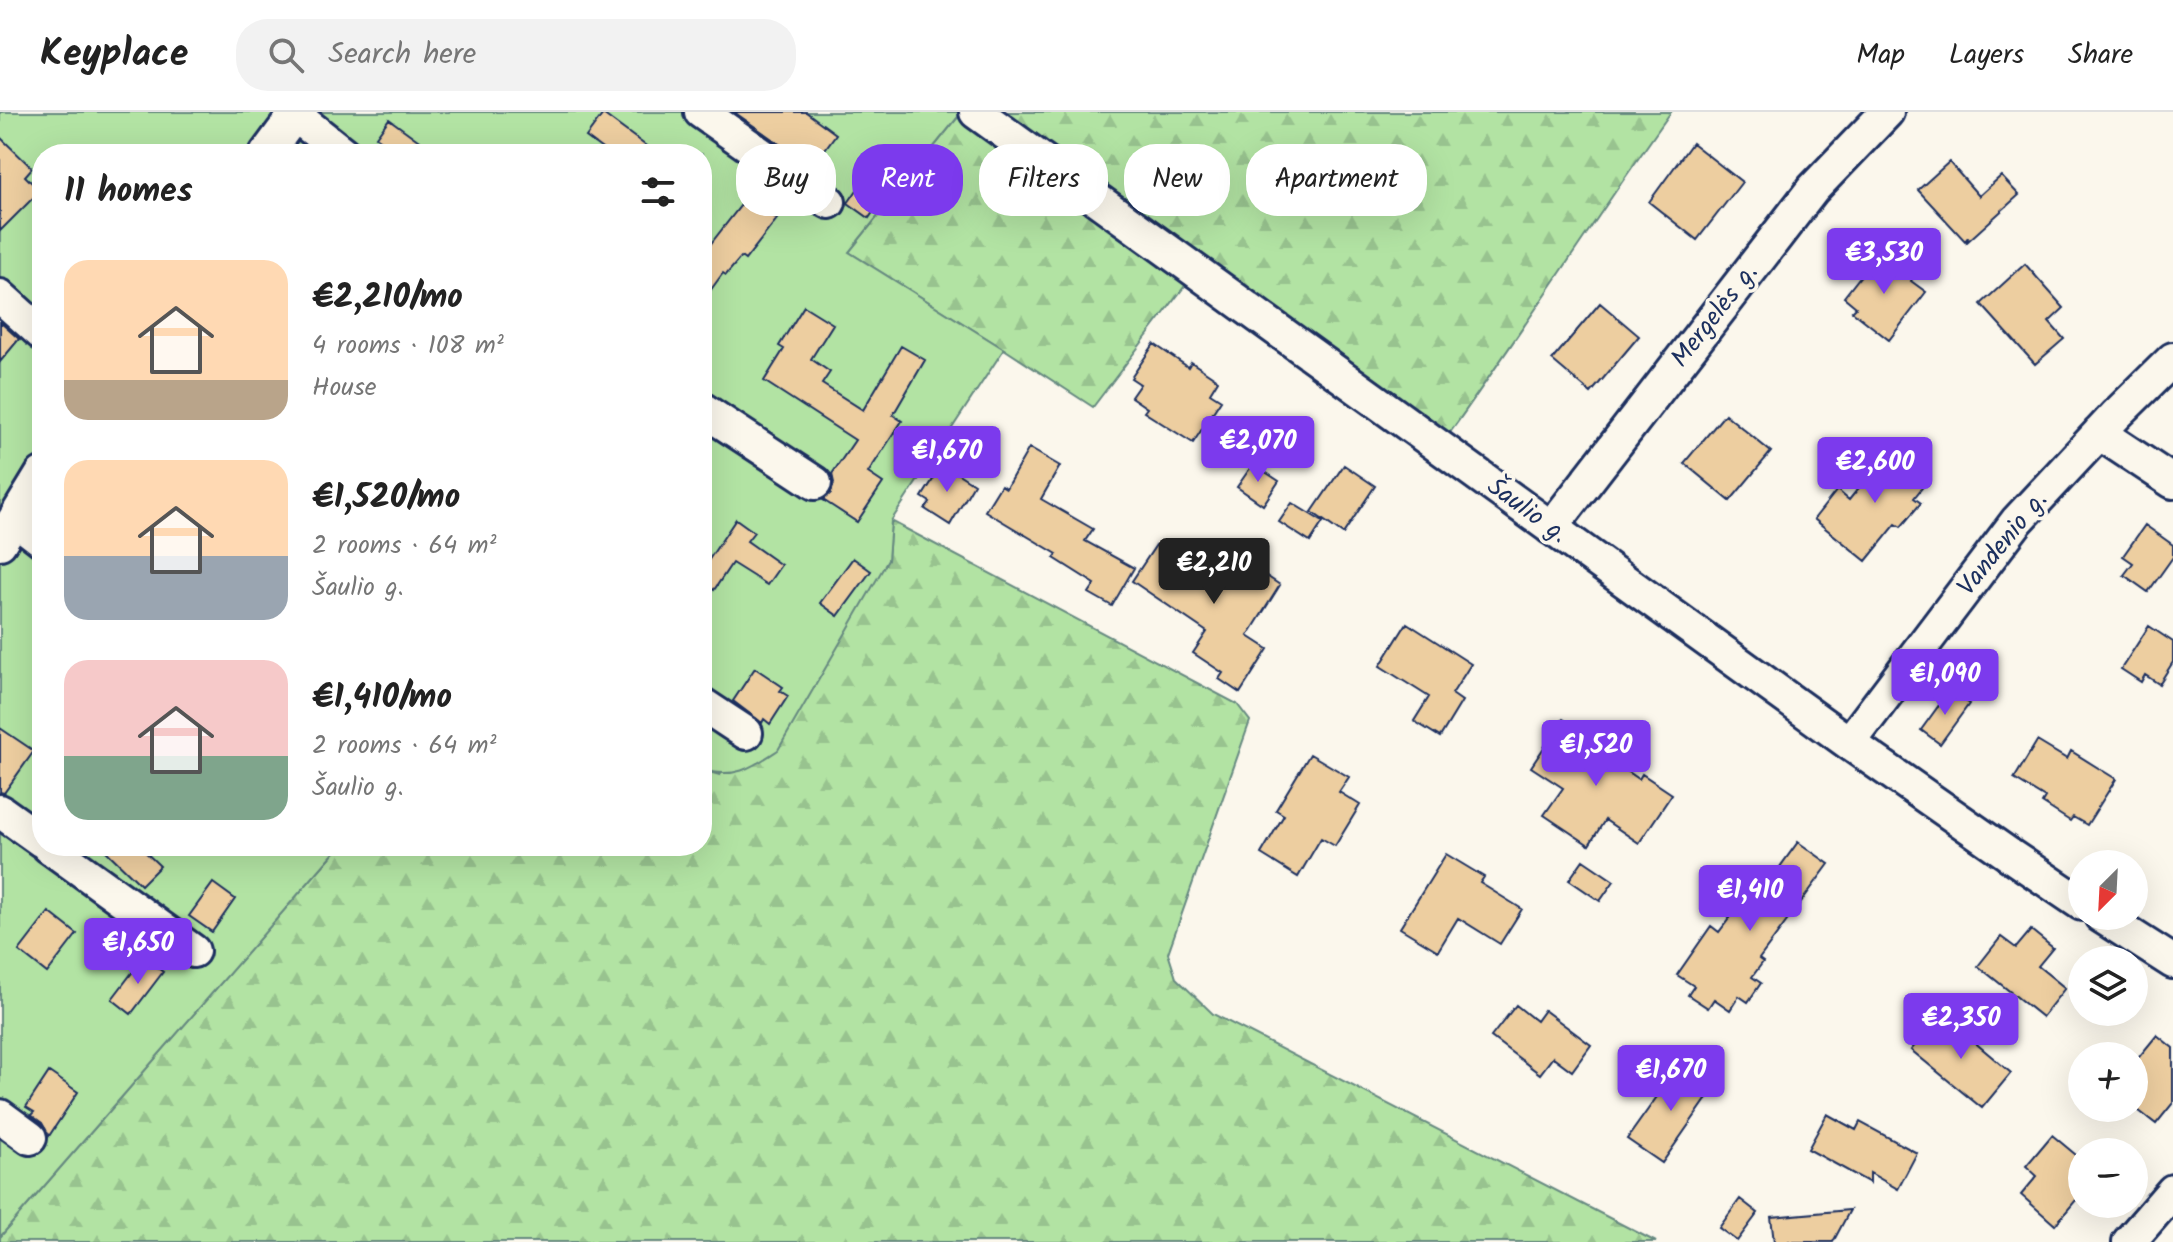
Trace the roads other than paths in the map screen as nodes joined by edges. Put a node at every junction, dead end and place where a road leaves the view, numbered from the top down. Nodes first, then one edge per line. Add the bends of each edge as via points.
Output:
1 (701, 112) edge
2 (976, 112) edge
3 (1887, 112) edge
4 (294, 113) edge
5 (273, 144) edge
6 (332, 144) edge
7 (747, 144) edge
8 (0, 296) edge
9 (32, 325) edge
10 (2173, 359) edge
11 (712, 416) edge
12 (2099, 433) junction
13 (2173, 482) edge
14 (815, 483) dead end
15 (32, 490) edge
16 (1551, 528) junction
17 (7, 531) edge
18 (32, 537) edge
19 (712, 711) edge
20 (746, 733) dead end
21 (1849, 743) junction
22 (0, 811) edge
23 (32, 834) edge
24 (62, 856) edge
25 (2068, 895) edge
26 (2123, 930) edge
27 (193, 951) dead end
28 (2173, 962) edge
29 (0, 1116) edge
30 (30, 1138) dead end
31 (2173, 1191) edge
32 (2129, 1242) edge

1 - 7 street
2 - 16 street, Šaulio g.
3 - 16 street, Mergelės g. via 1813,189
4 - 5 street
4 - 6 street
8 - 9 street
10 - 12 street, Vandenio g.
11 - 14 street
12 - 13 street
12 - 21 street, Vandenio g. via 2017,521
15 - 17 street
16 - 21 street, Šaulio g.
17 - 18 street
19 - 20 street
21 - 25 street, Šaulio g.
22 - 23 street
24 - 27 street
26 - 28 street
29 - 30 street
31 - 32 street

